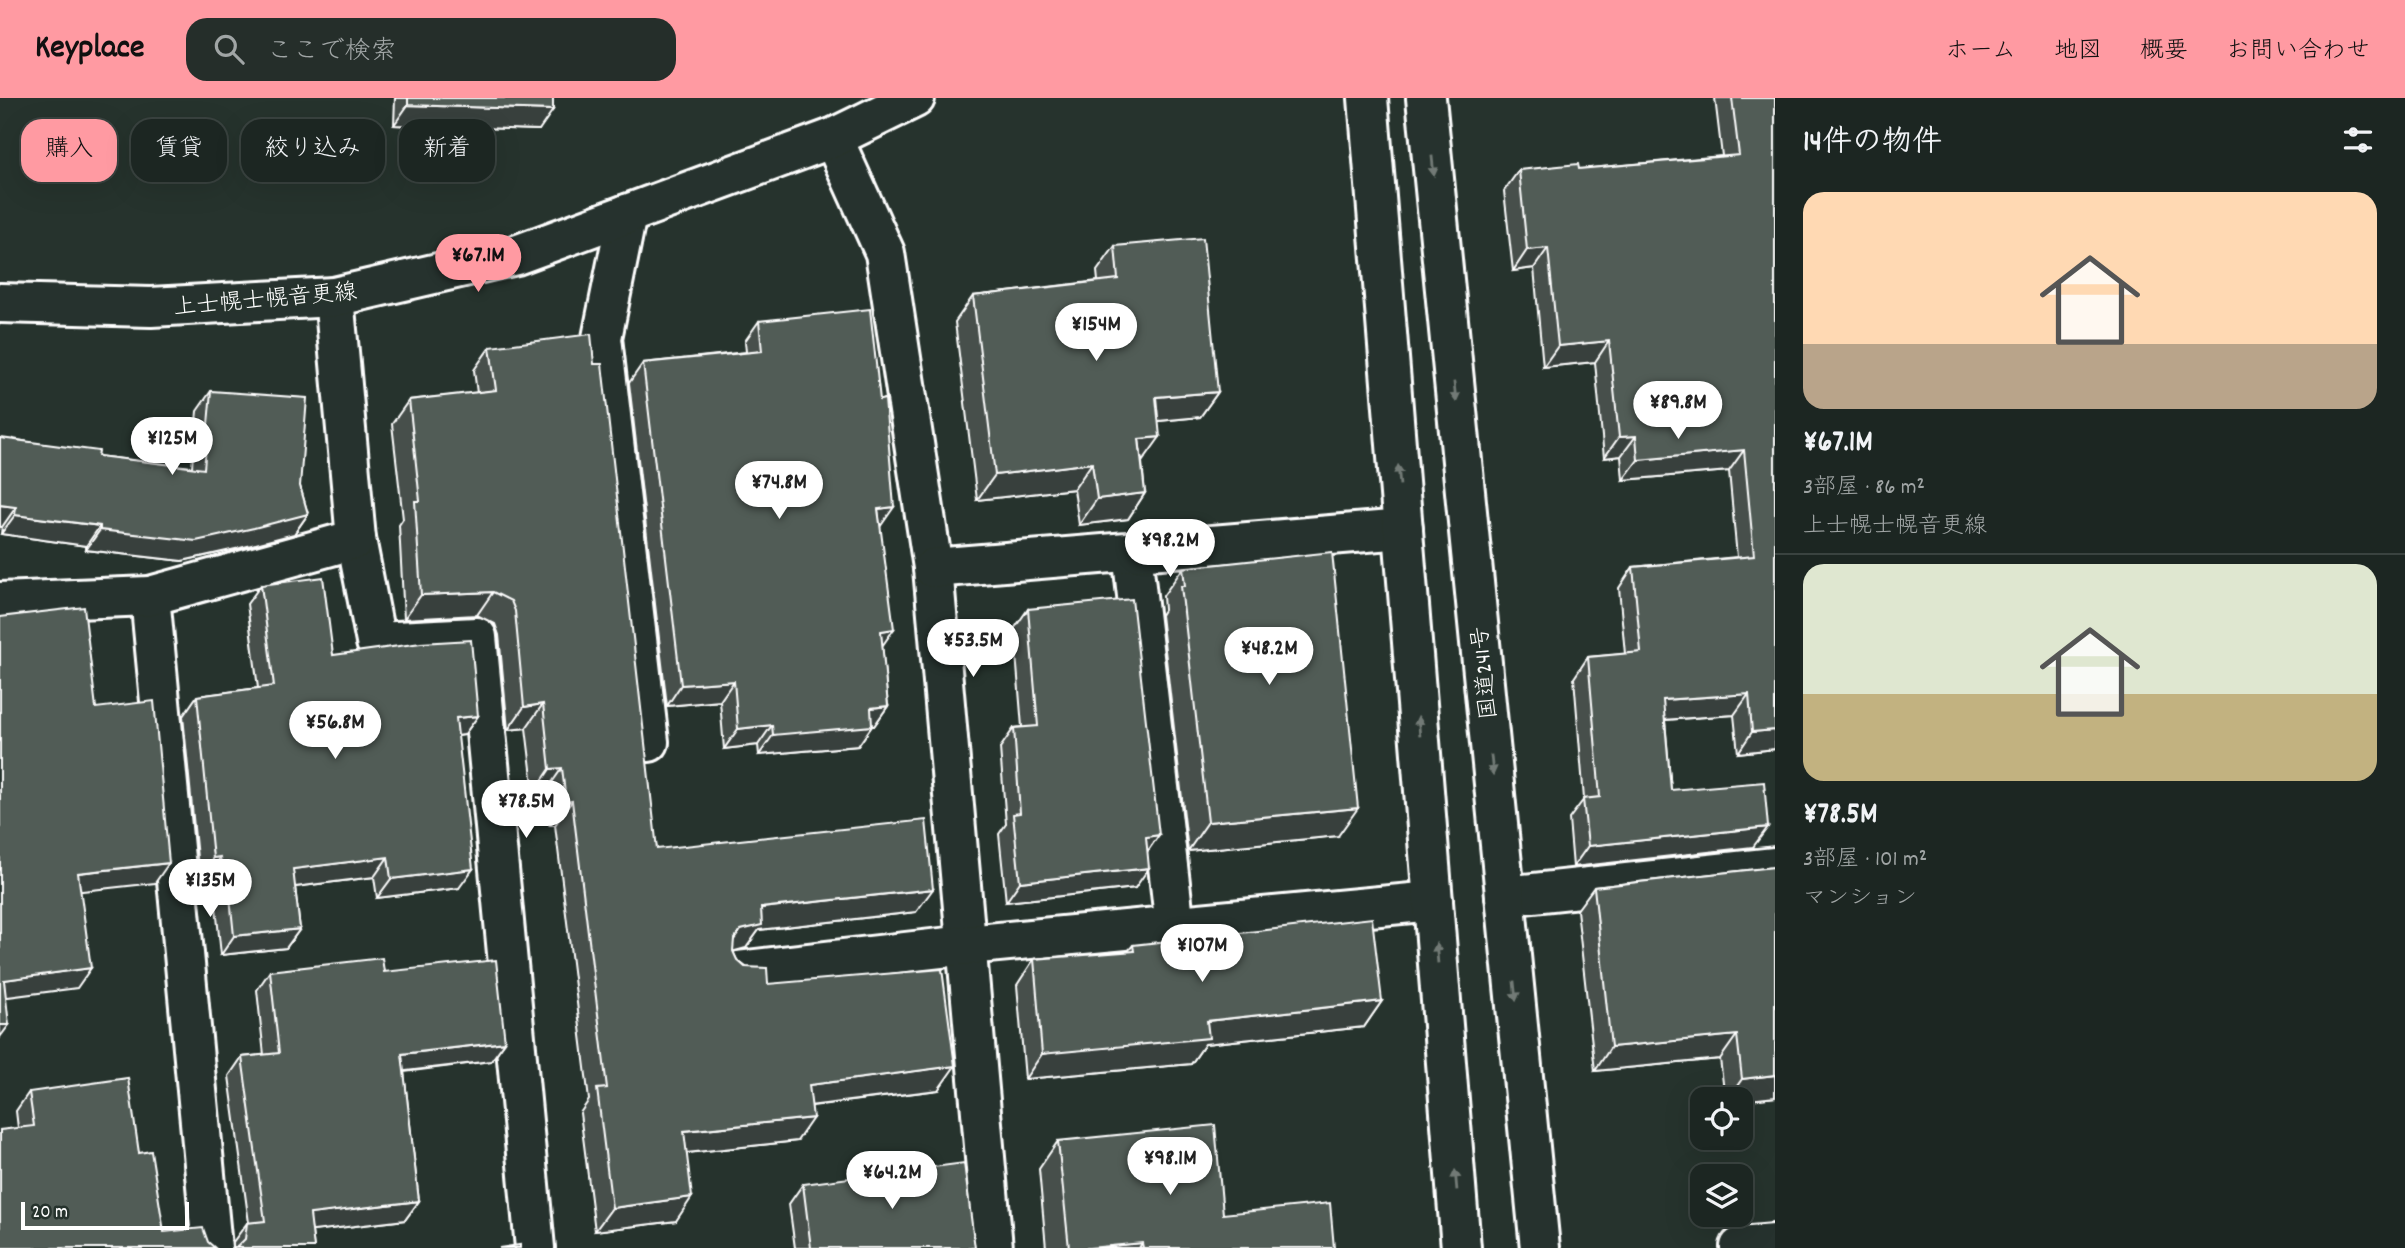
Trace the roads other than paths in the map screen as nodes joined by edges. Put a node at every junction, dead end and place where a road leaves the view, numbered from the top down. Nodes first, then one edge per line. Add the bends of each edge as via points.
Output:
1 (1368, 98) edge
2 (1426, 98) edge
3 (911, 99) edge
4 (833, 138) junction
5 (627, 215) junction
6 (334, 297) junction
7 (0, 303) edge
8 (1403, 529) junction
9 (356, 539) junction
10 (1132, 552) junction
11 (933, 568) junction
12 (150, 596) junction
13 (0, 602) edge
14 (649, 742) dead end
15 (1775, 867) edge
16 (1505, 896) junction
17 (1433, 901) junction
18 (1175, 927) junction
19 (967, 946) junction
20 (738, 971) edge
21 (212, 1248) edge
22 (535, 1248) edge
23 (993, 1248) edge
24 (1461, 1248) edge
25 (1540, 1248) edge

8 -> 1 main road
2 -> 16 main road, 国道241号
3 - 4 main road, 上士幌士幌音更線
4 - 5 main road, 上士幌士幌音更線
4 - 11 main road via 885,253
5 - 6 main road, 上士幌士幌音更線 via 516,255
5 - 14 main road via 602,338
6 - 7 main road, 上士幌士幌音更線 via 151,307
6 - 9 main road
8 - 10 main road
17 -> 8 main road
9 - 12 main road
9 - 22 main road via 376,642 477,637
10 - 11 main road
10 - 18 main road
11 - 19 main road
12 - 13 main road
12 - 21 main road
15 - 16 main road
16 -> 25 main road, 国道241号
17 - 18 main road
24 -> 17 main road
18 - 19 main road
19 - 20 main road
19 - 23 main road

